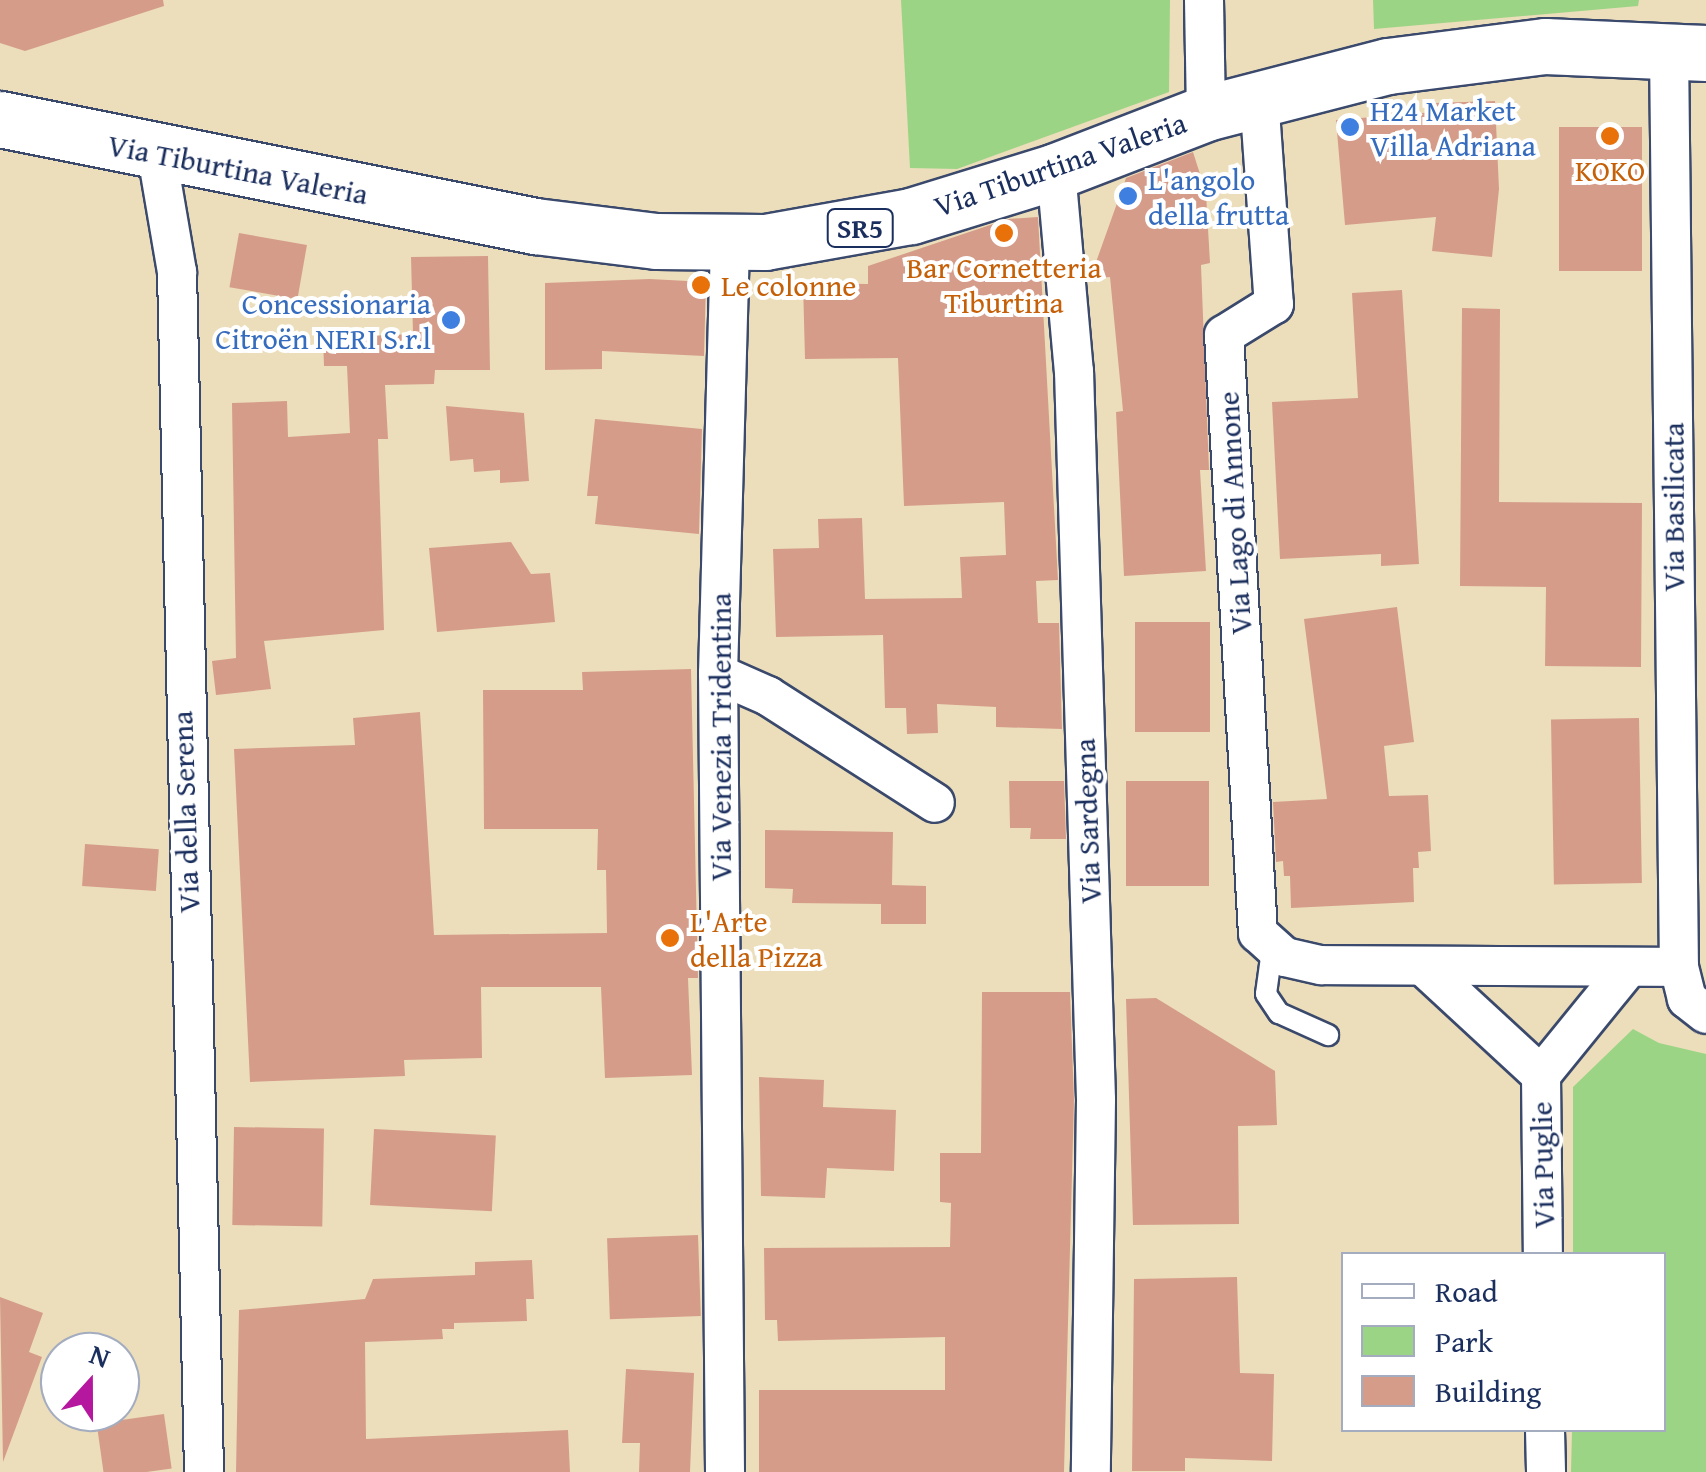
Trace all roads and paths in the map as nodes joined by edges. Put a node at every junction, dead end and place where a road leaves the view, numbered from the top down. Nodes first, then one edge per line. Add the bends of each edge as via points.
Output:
1 (1204, 0) edge
2 (1688, 51) edge
3 (1259, 98) junction
4 (1206, 113) junction
5 (0, 118) edge
6 (157, 155) junction
7 (1056, 171) junction
8 (730, 243) junction
9 (718, 674) junction
10 (935, 803) dead end
11 (1272, 950) junction
12 (1424, 967) junction
13 (1679, 967) junction
14 (1627, 969) junction
15 (1706, 1014) edge
16 (1328, 1036) dead end
17 (1541, 1075) junction
18 (1543, 1252) edge
19 (1545, 1432) edge
20 (204, 1472) edge
21 (725, 1472) edge
22 (1091, 1472) edge
23 (1546, 1472) edge

1 - 4 street
2 - 3 main road, Via Tiburtina Valeria / SR5 via 1544,46 1447,56
2 - 13 street, Via Basilicata
3 - 4 main road, Via Tiburtina Valeria / SR5
3 - 11 street, Via Lago di Annone via 1274,304 1224,335 1255,922
4 - 7 main road, Via Tiburtina Valeria / SR5
5 - 6 main road, Via Tiburtina Valeria / SR5
6 - 8 main road, Via Tiburtina Valeria / SR5 via 536,226
6 - 20 street, Via della Serena via 178,272
7 - 8 main road, Via Tiburtina Valeria / SR5 via 876,225
7 - 22 street, Via Sardegna via 1074,371 1096,1100
8 - 9 street, Via Venezia Tridentina
9 - 10 street via 768,696
9 - 21 street, Via Venezia Tridentina
11 - 12 street via 1311,964
11 - 16 lane via 1266,994 1278,1013
12 - 14 street
12 - 17 street
13 - 14 street
13 - 15 street via 1688,999
14 - 17 street
17 - 18 street, Via Puglie
19 - 23 street

